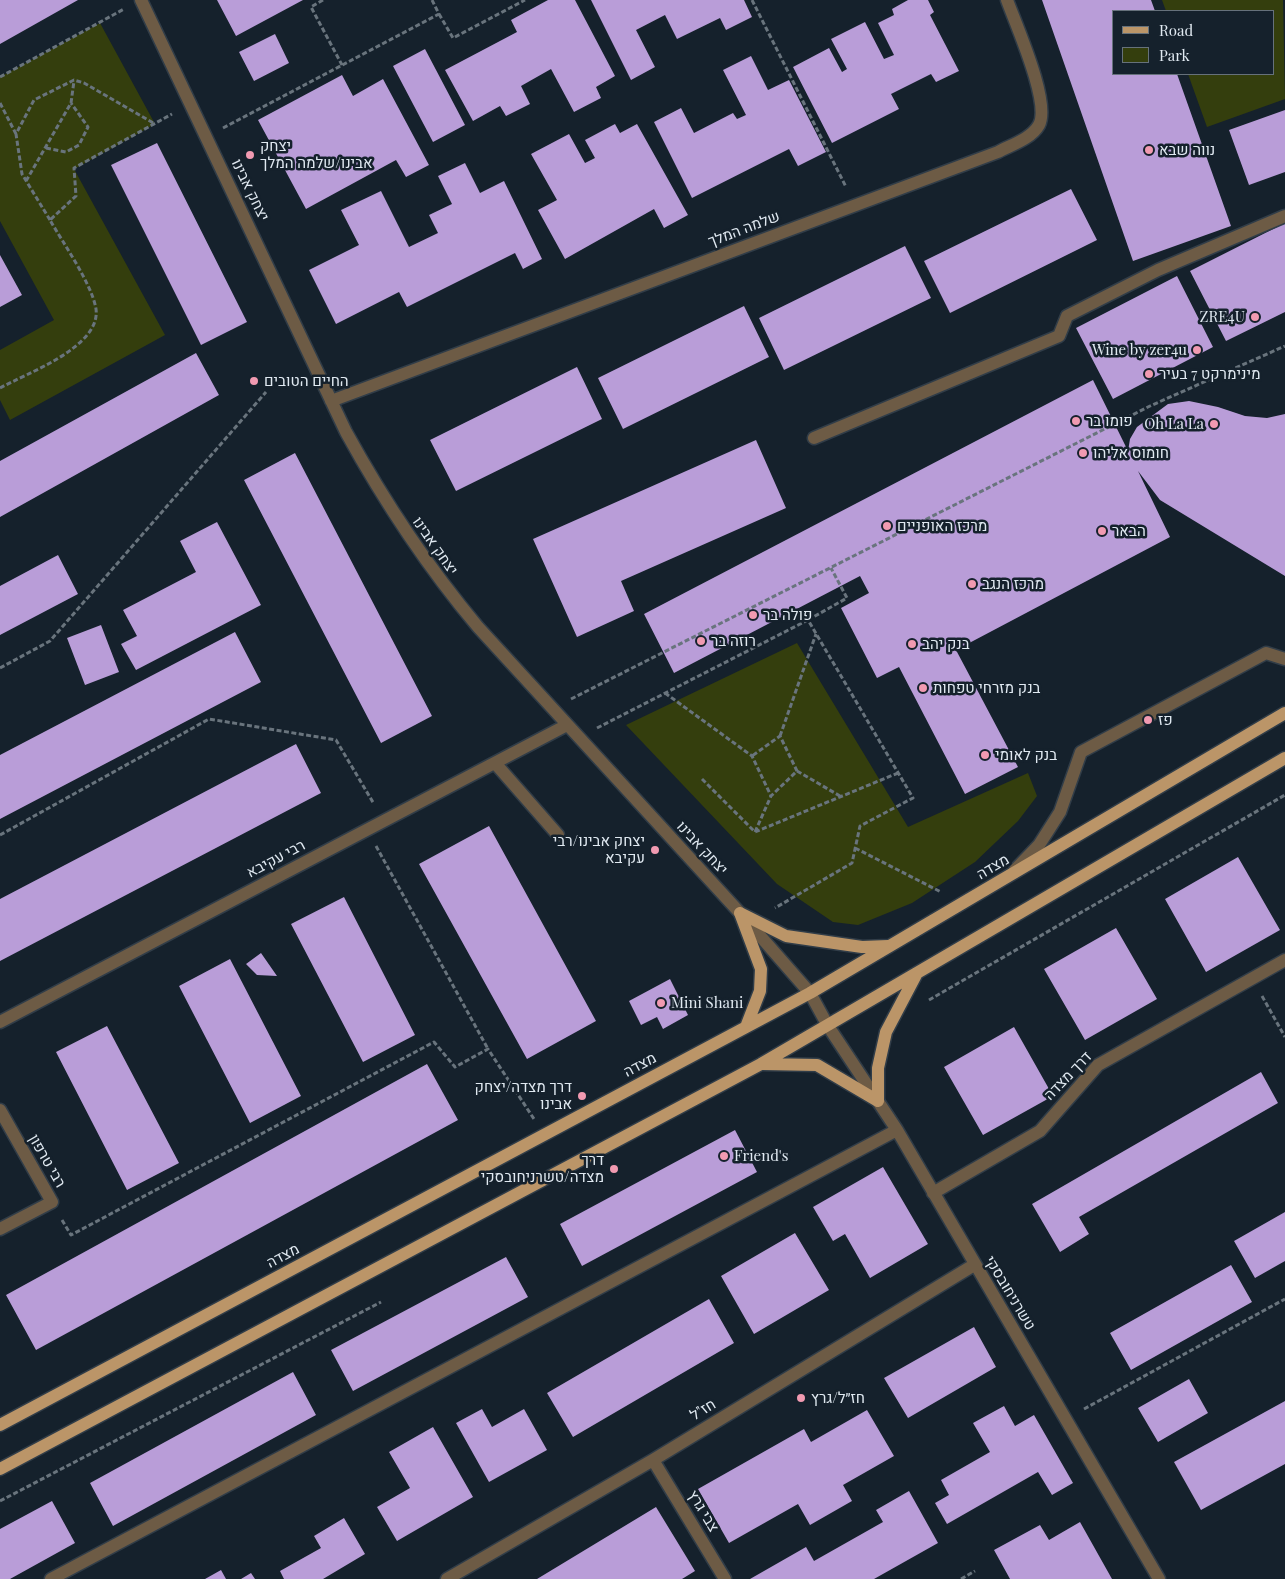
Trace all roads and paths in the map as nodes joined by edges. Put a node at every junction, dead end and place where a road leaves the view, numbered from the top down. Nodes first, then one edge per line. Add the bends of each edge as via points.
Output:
1 (323, 0) edge
2 (432, 0) edge
3 (525, 0) edge
4 (752, 0) edge
5 (1007, 0) edge
6 (136, 2) edge
7 (439, 14) junction
8 (342, 65) junction
9 (0, 77) edge
10 (74, 80) junction
11 (0, 103) edge
12 (71, 103) junction
13 (190, 103) junction
14 (155, 124) junction
15 (16, 134) junction
16 (206, 137) junction
17 (46, 148) junction
18 (26, 181) junction
19 (856, 205) junction
20 (1285, 216) edge
21 (50, 220) junction
22 (1285, 346) edge
23 (0, 388) edge
24 (266, 392) dead end
25 (331, 402) junction
26 (814, 438) dead end
27 (831, 568) junction
28 (808, 620) junction
29 (816, 633) junction
30 (1285, 658) edge
31 (0, 668) edge
32 (665, 693) junction
33 (552, 709) junction
34 (1285, 714) edge
35 (568, 725) junction
36 (780, 736) junction
37 (578, 737) junction
38 (752, 756) junction
39 (1285, 758) edge
40 (495, 762) junction
41 (797, 771) junction
42 (898, 773) junction
43 (702, 779) dead end
44 (1285, 795) edge
45 (771, 796) junction
46 (841, 796) junction
47 (384, 820) junction
48 (367, 830) junction
49 (755, 832) junction
50 (0, 835) edge
51 (558, 835) dead end
52 (855, 848) junction
53 (1009, 876) junction
54 (963, 903) junction
55 (740, 913) junction
56 (754, 920) junction
57 (890, 946) junction
58 (1285, 960) edge
59 (916, 975) junction
60 (1252, 978) junction
61 (810, 993) junction
62 (928, 1000) dead end
63 (0, 1022) edge
64 (828, 1026) junction
65 (746, 1027) junction
66 (1285, 1037) edge
67 (488, 1049) junction
68 (761, 1064) junction
69 (878, 1101) junction
70 (0, 1110) edge
71 (897, 1130) junction
72 (544, 1135) junction
73 (933, 1193) junction
74 (52, 1202) junction
75 (0, 1229) edge
76 (974, 1265) junction
77 (1285, 1299) edge
78 (382, 1302) dead end
79 (1067, 1418) junction
80 (0, 1426) edge
81 (653, 1460) junction
82 (0, 1469) edge
83 (0, 1501) edge
84 (975, 1571) dead end
85 (51, 1579) edge
86 (447, 1579) edge
87 (725, 1579) edge
88 (961, 1579) edge
89 (1160, 1579) edge

1 - 8 path via 311,8
2 - 7 path
3 - 7 path via 453,38
4 - 19 path
5 - 19 street, שלמה המלך via 1040,91 1040,124 1033,134 998,152
6 - 9 path
6 - 13 street, יצחק אבינו
7 - 8 path
8 - 16 path
10 - 12 path
10 - 14 path
10 - 15 path via 34,100
11 - 15 path
12 - 17 path
12 - 17 path via 88,127 79,145 66,152
13 - 14 path
13 - 16 street, יצחק אבינו
14 - 21 path via 74,168 76,196
15 - 18 path
16 - 25 street, יצחק אבינו
17 - 18 path
18 - 21 path
19 - 25 street, שלמה המלך
20 - 26 street via 1158,270 1067,316 1059,336
21 - 23 path via 89,288 96,310 94,327 77,348
22 - 27 path via 1150,406
24 - 31 path via 50,641
25 - 33 street, יצחק אבינו via 383,499 427,564 478,627
27 - 28 path via 847,598
27 - 33 path
28 - 29 path
28 - 32 path
29 - 36 path
29 - 42 path
30 - 53 street via 1266,653 1080,752 1060,812 1039,845
32 - 37 path
32 - 38 path
33 - 35 street, יצחק אבינו
34 - 53 main road, מצדה
35 - 37 street, יצחק אבינו
35 - 40 street, רבי עקיבא
36 - 38 path
36 - 41 path
37 - 55 street, יצחק אבינו
38 - 45 path
39 - 59 main road
40 - 47 street, רבי עקיבא
40 - 51 street
41 - 45 path
41 - 46 path
42 - 46 path
42 - 52 path via 913,798 860,826
43 - 49 path
44 - 62 path
45 - 49 path
46 - 49 path
47 - 48 street, רבי עקיבא
47 - 50 path via 336,740 210,719
48 - 63 street, רבי עקיבא
48 - 67 path
52 - 54 path
52 - 56 path via 852,863
53 - 54 main road, מצדה
54 - 57 main road, מצדה
55 - 56 main road
55 - 61 street, יצחק אבינו
55 - 65 main road via 761,969 760,991
56 - 57 main road via 796,938 862,947
57 - 61 main road, מצדה
58 - 60 street, דרך מצדה
59 - 64 main road
59 - 69 main road via 886,1032 878,1068
60 - 66 path
60 - 73 street, דרך מצדה via 1098,1065 1040,1131
61 - 64 street, יצחק אבינו
61 - 65 main road, מצדה
64 - 68 main road
64 - 69 street, טשרניחובסקי
65 - 72 main road, מצדה
67 - 72 path
67 - 74 path via 455,1067 434,1042 71,1236
68 - 69 main road via 817,1065
68 - 82 main road
69 - 71 street, טשרניחובסקי
70 - 74 street, רבי טרפון
71 - 73 street, טשרניחובסקי
71 - 85 street
72 - 80 main road, מצדה
73 - 76 street, טשרניחובסקי
74 - 75 street, רבי טרפון
76 - 79 street, טשרניחובסקי
76 - 81 street, חז"ל
77 - 79 path
78 - 83 path
79 - 89 street, טשרניחובסקי
81 - 86 street, חז"ל
81 - 87 street, צבי גרץ
84 - 88 path

